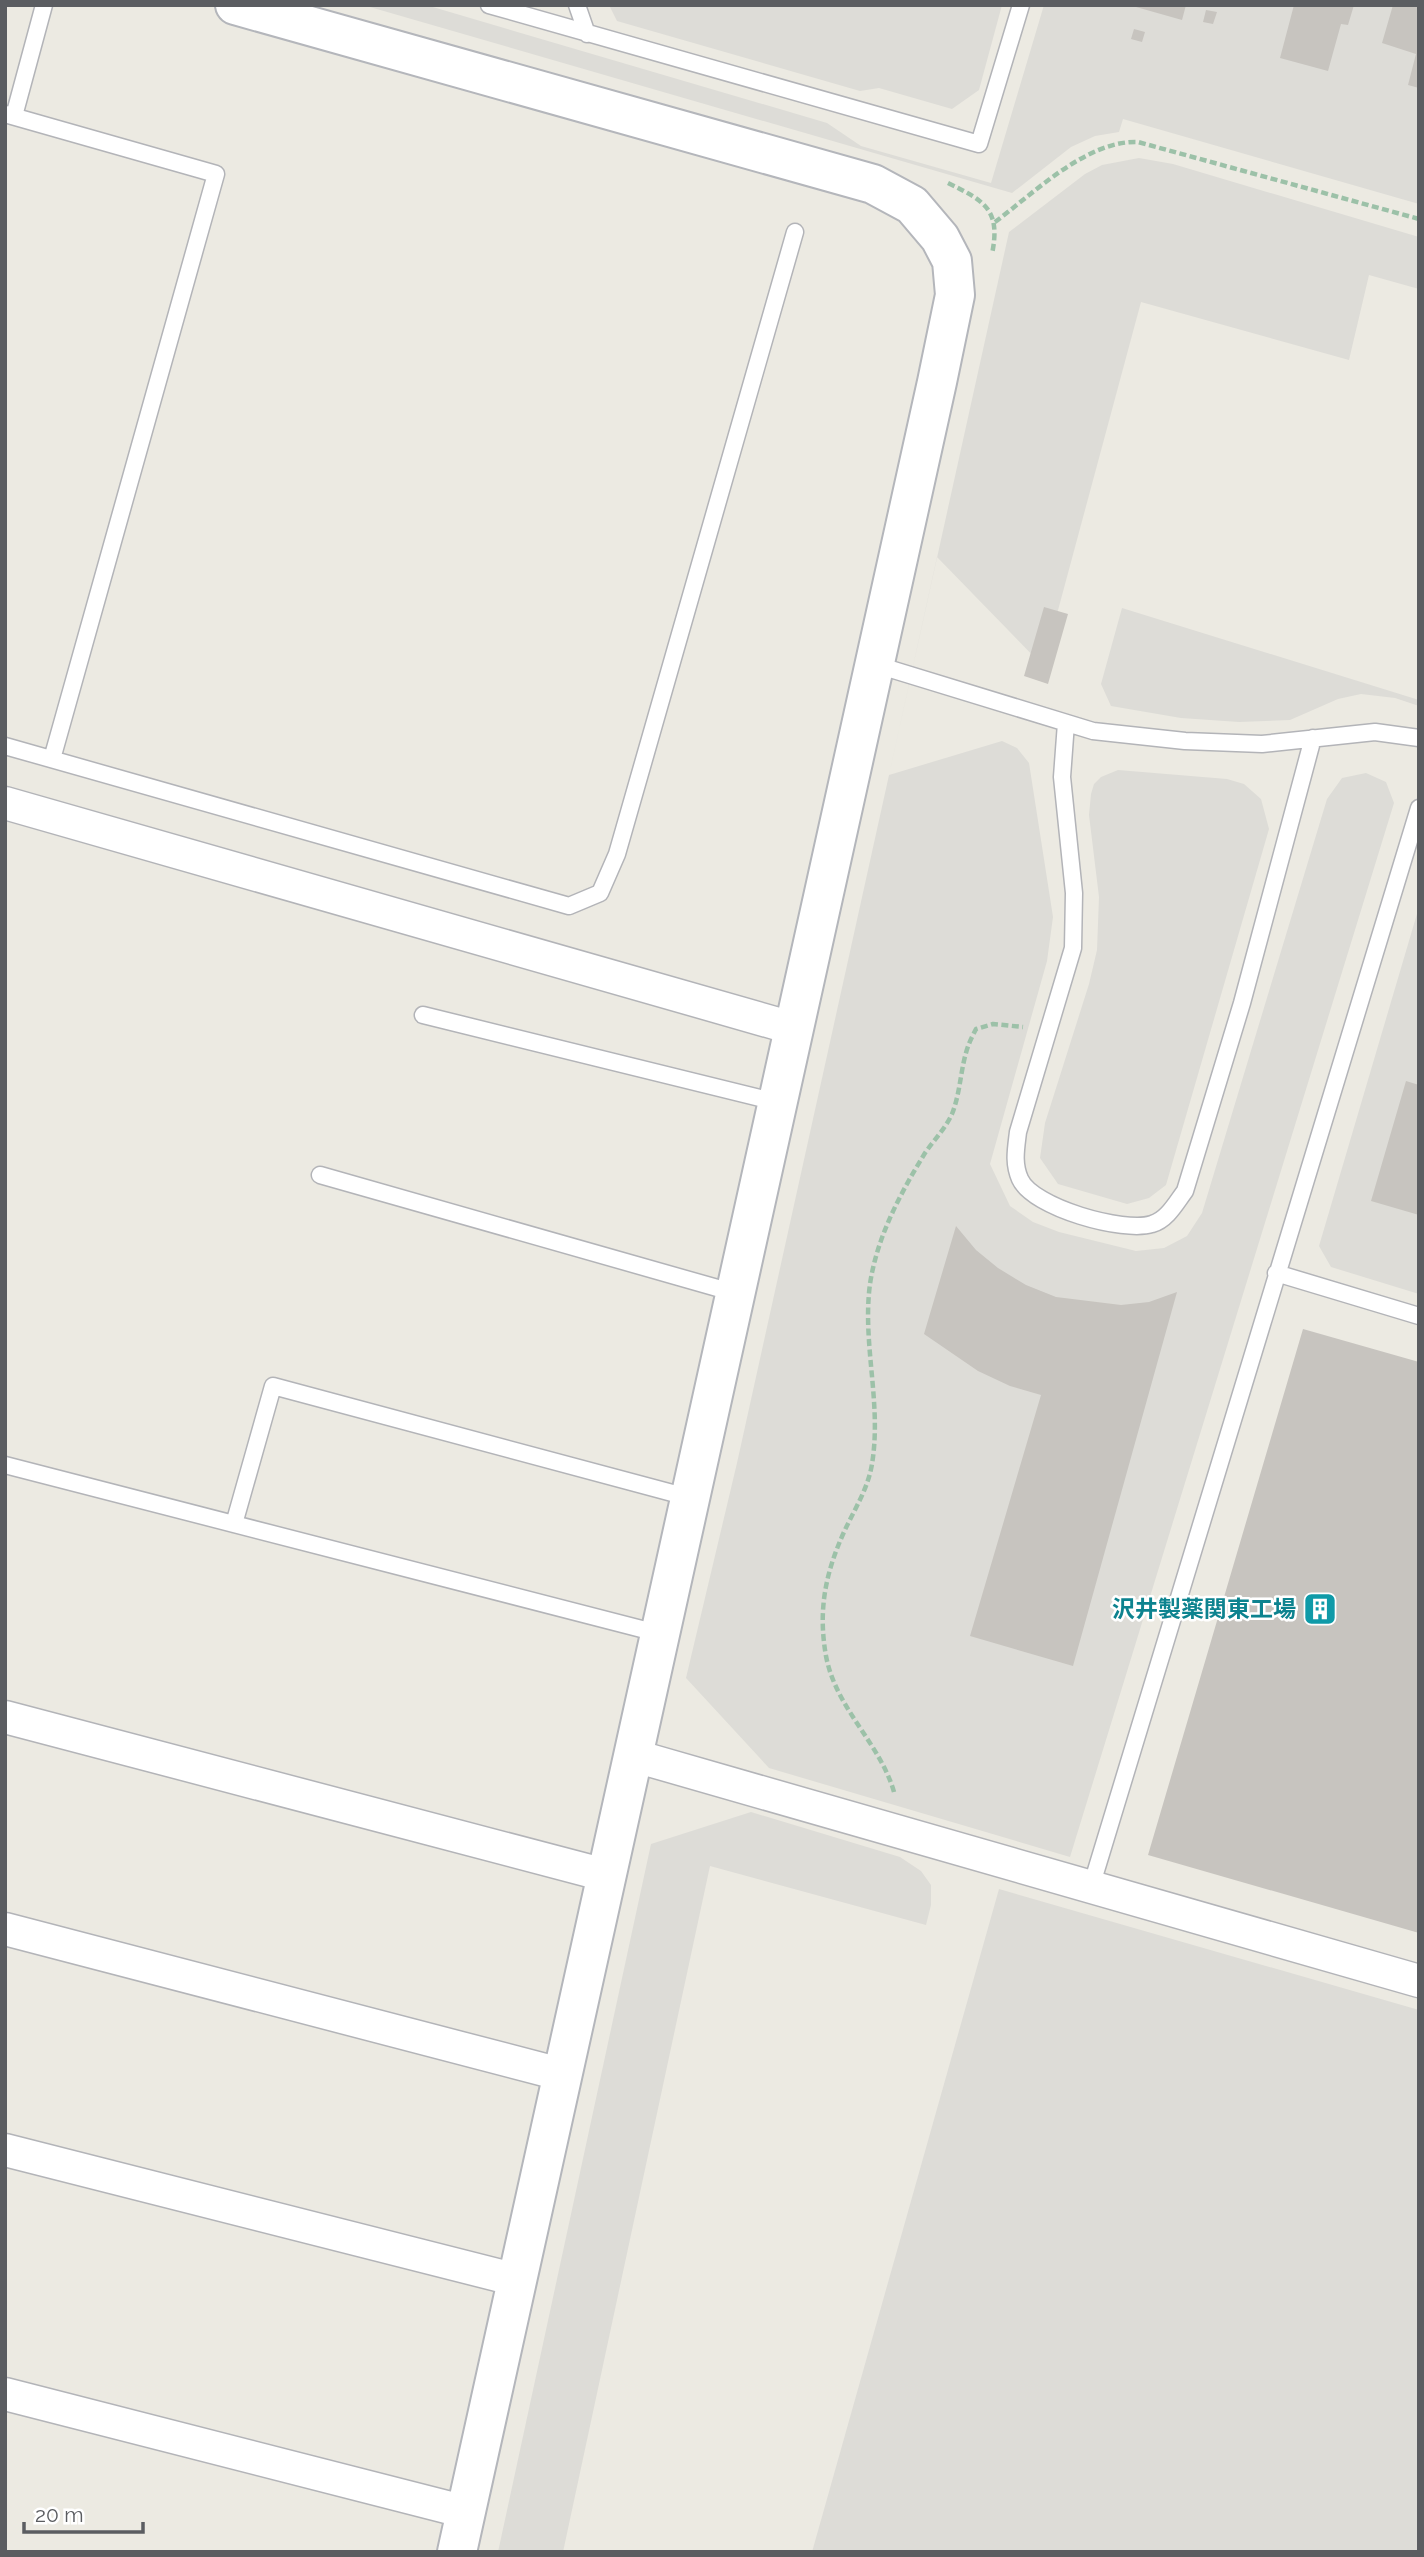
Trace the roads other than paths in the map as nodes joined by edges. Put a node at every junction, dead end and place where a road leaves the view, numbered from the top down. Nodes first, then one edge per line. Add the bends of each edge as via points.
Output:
1 (44, 5) edge
2 (235, 5) edge
3 (489, 5) edge
4 (577, 5) edge
5 (1021, 5) edge
6 (587, 34) junction
7 (10, 115) edge
8 (795, 232) dead end
9 (874, 664) junction
10 (1066, 723) junction
11 (1313, 738) junction
12 (1419, 738) edge
13 (5, 746) edge
14 (52, 759) junction
15 (5, 803) edge
16 (1419, 808) edge
17 (423, 1015) dead end
18 (792, 1028) junction
19 (776, 1102) junction
20 (320, 1175) dead end
21 (1276, 1273) junction
22 (735, 1293) junction
23 (1419, 1316) edge
24 (5, 1465) edge
25 (691, 1498) junction
26 (234, 1524) junction
27 (661, 1634) junction
28 (5, 1717) edge
29 (635, 1756) junction
30 (605, 1874) junction
31 (1091, 1887) junction
32 (5, 1929) edge
33 (1419, 1981) edge
34 (564, 2075) junction
35 (5, 2150) edge
36 (517, 2280) junction
37 (5, 2394) edge
38 (466, 2512) junction
39 (457, 2552) edge

1 - 7 lane
2 - 9 street via 873,184 912,205 940,238 952,261 955,295
3 - 6 lane
4 - 6 lane
5 - 6 lane via 979,144
7 - 14 lane via 216,174
8 - 14 lane via 617,854 600,893 569,906
9 - 10 lane
9 - 18 street
10 - 11 lane via 1093,731 1185,741 1262,744
10 - 11 lane via 1062,778 1074,893 1073,948 1018,1132 1015,1161 1021,1182 1037,1198 1129,1228 1154,1224 1185,1191 1242,1003
11 - 12 lane via 1375,732
13 - 14 lane
15 - 18 street
16 - 21 lane
17 - 19 lane
18 - 19 street
19 - 22 street
20 - 22 lane
21 - 23 lane
21 - 31 lane
22 - 25 street
24 - 26 lane
25 - 26 lane via 273,1386
25 - 27 street
26 - 27 lane
27 - 29 street
28 - 30 street
29 - 30 street
29 - 31 street
30 - 34 street
31 - 33 street
32 - 34 street
34 - 36 street
35 - 36 street
36 - 38 street
37 - 38 street
38 - 39 street

